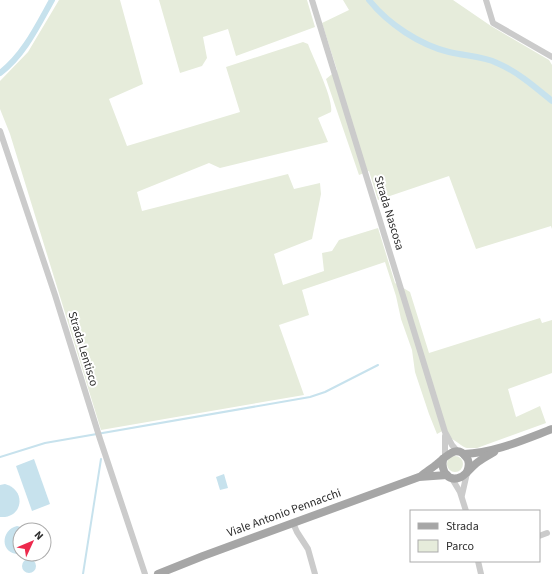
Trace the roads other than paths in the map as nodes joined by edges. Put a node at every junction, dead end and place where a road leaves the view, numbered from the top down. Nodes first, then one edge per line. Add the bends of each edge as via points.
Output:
1 (312, 0) edge
2 (486, 0) edge
3 (552, 57) edge
4 (0, 131) edge
5 (552, 429) edge
6 (445, 432) junction
7 (502, 447) junction
8 (461, 453) junction
9 (444, 458) junction
10 (467, 472) junction
11 (449, 476) junction
12 (418, 477) junction
13 (462, 497) junction
14 (466, 510) edge
15 (293, 522) junction
16 (548, 533) dead end
17 (540, 536) edge
18 (478, 562) edge
19 (145, 574) edge
20 (158, 574) edge
21 (315, 574) edge
22 (481, 574) edge

1 - 6 street, Strada Nascosa
2 - 3 street via 493,23
4 - 19 street, Strada Lentisco
5 - 7 main road
6 - 8 street, Strada Nascosa via 452,445
6 - 9 street, Strada Nascosa
7 - 8 main road via 475,453
7 - 10 main road
8 - 9 main road via 454,451
8 - 10 main road via 468,460
9 - 11 main road via 442,468
9 - 12 main road, Viale Antonio Pennacchi
10 - 11 main road via 458,478
10 - 13 street
11 - 12 main road, Viale Antonio Pennacchi
11 - 13 street
12 - 15 main road, Viale Antonio Pennacchi
13 - 14 street
15 - 20 main road, Viale Antonio Pennacchi
15 - 21 street via 308,548
16 - 17 street
18 - 22 street

